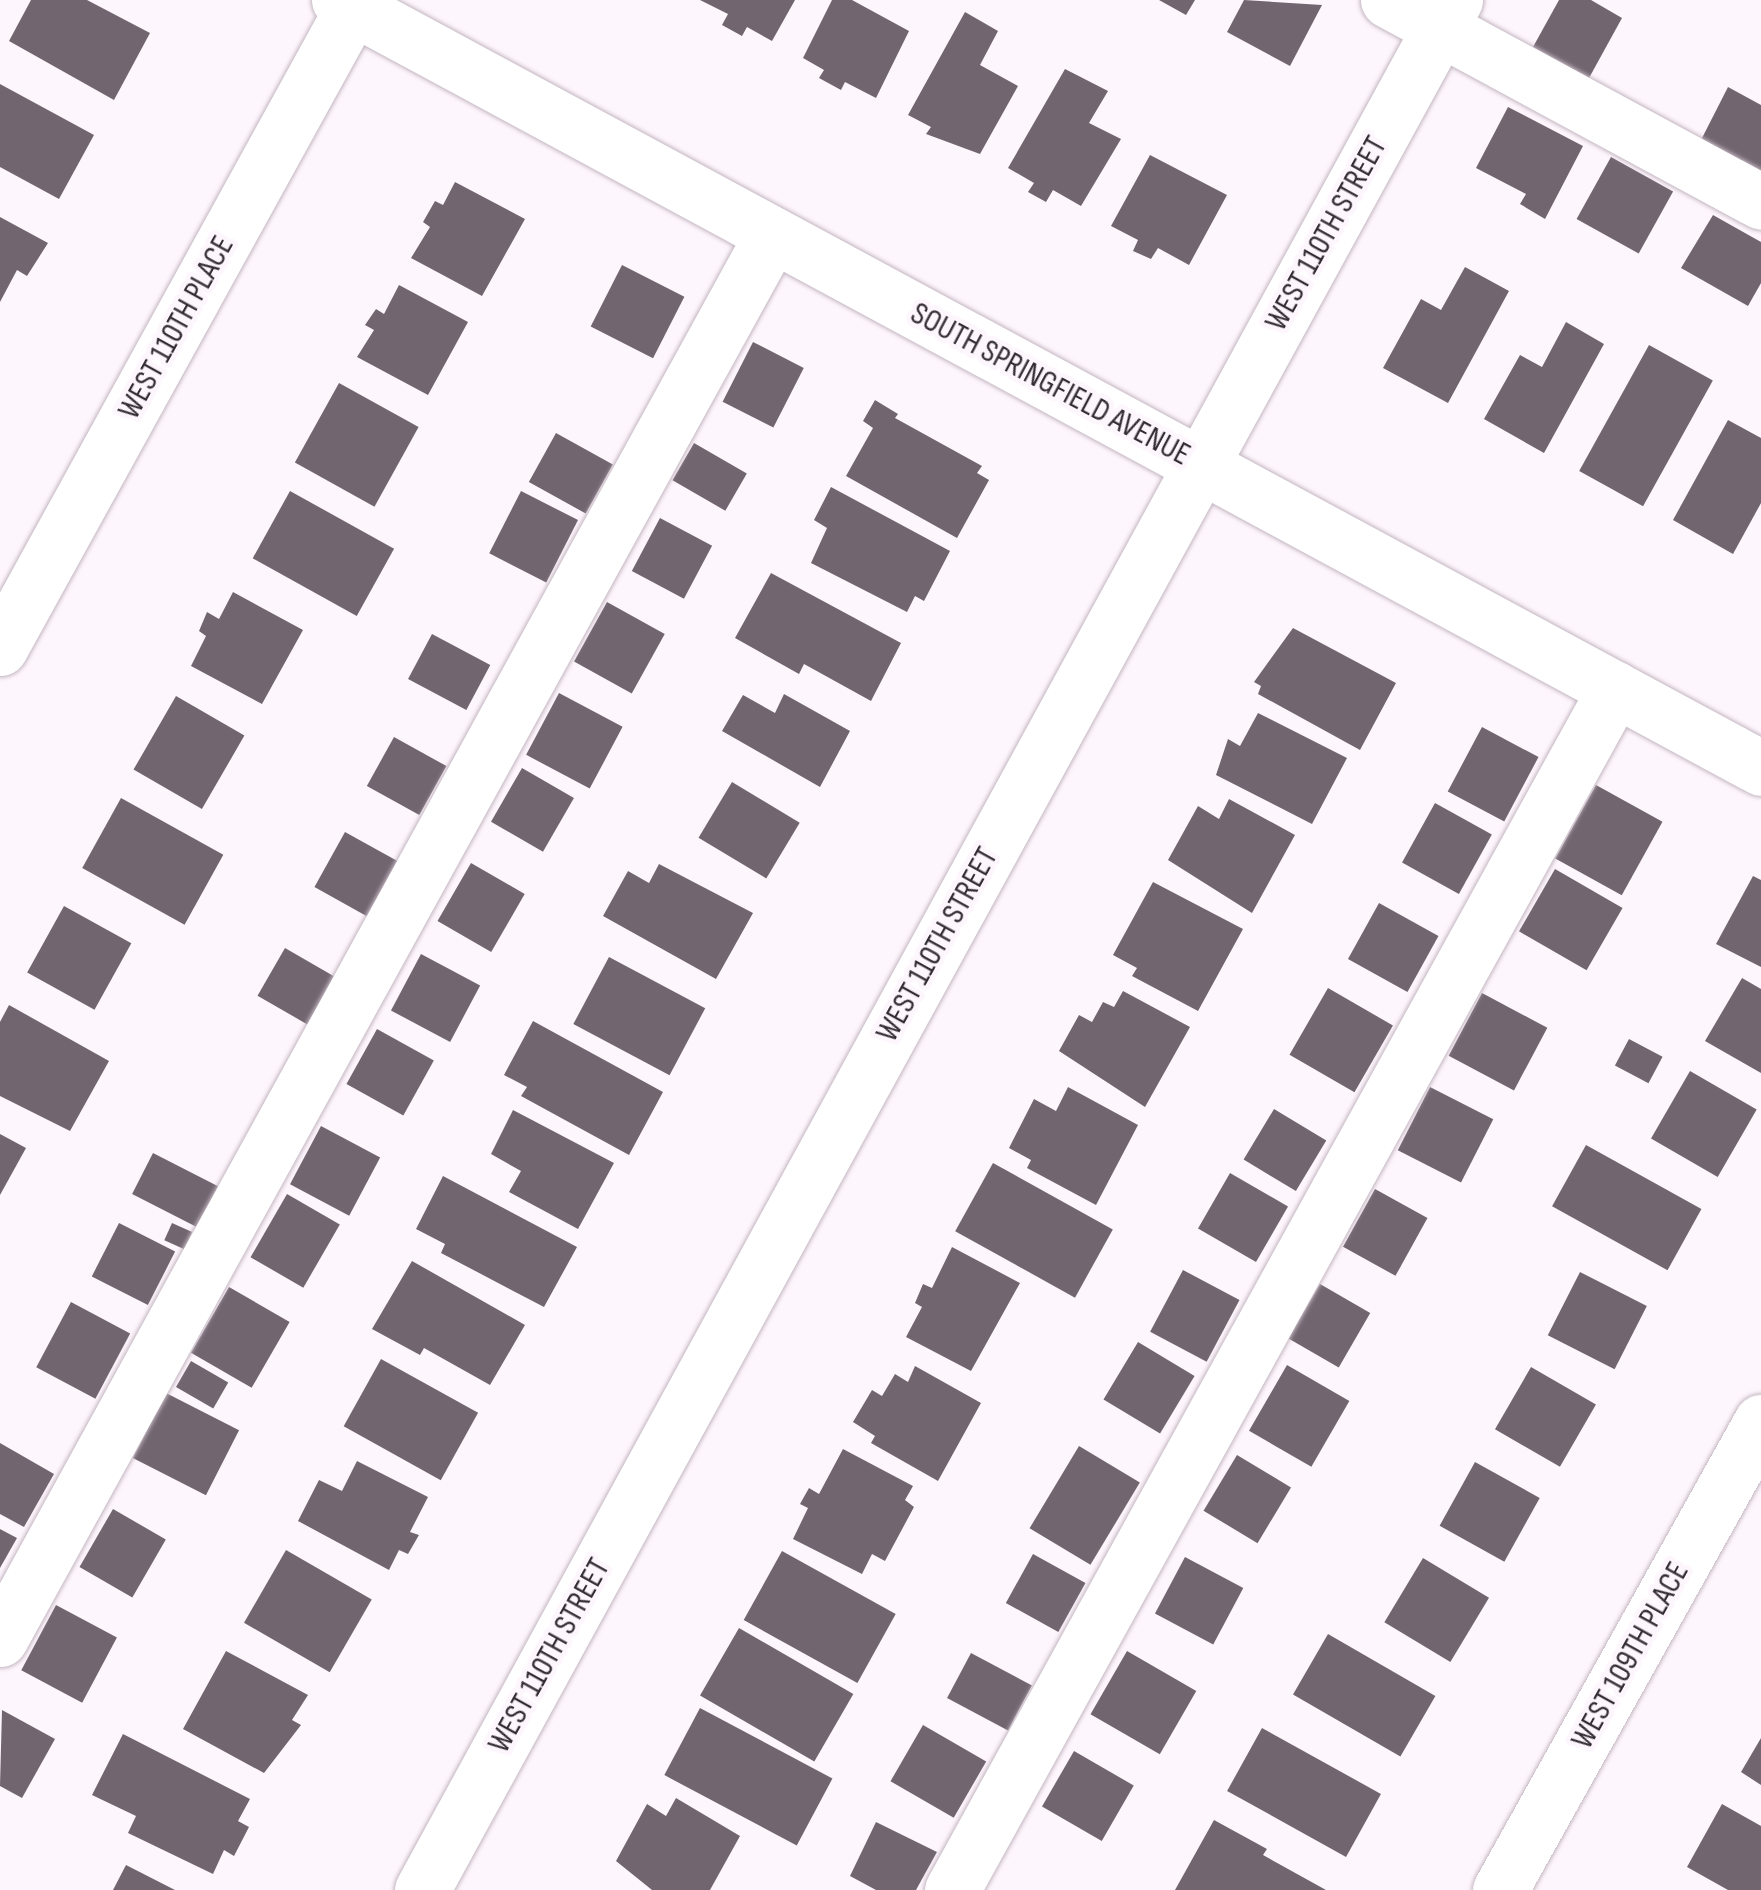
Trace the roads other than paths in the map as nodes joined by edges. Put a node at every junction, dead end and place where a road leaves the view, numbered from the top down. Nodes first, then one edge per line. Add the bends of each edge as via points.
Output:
1 (1388, 0) edge
2 (346, 4) edge
3 (1448, 14) edge
4 (1761, 202) edge
5 (772, 235) junction
6 (1200, 466) junction
7 (0, 648) edge
8 (1616, 689) junction
9 (1761, 768) edge
10 (1761, 1422) edge
11 (0, 1638) edge
12 (422, 1890) edge
13 (952, 1890) edge
14 (1500, 1890) edge

1 - 3 street
2 - 5 street, SOUTH SPRINGFIELD AVENUE
2 - 7 street, WEST 110TH PLACE
3 - 4 street
3 - 6 street, WEST 110TH STREET
5 - 6 street, SOUTH SPRINGFIELD AVENUE
5 - 11 street
6 - 8 street, SOUTH SPRINGFIELD AVENUE
6 - 12 street, WEST 110TH STREET
8 - 9 street, SOUTH SPRINGFIELD AVENUE
8 - 13 street
10 - 14 street, WEST 109TH PLACE

